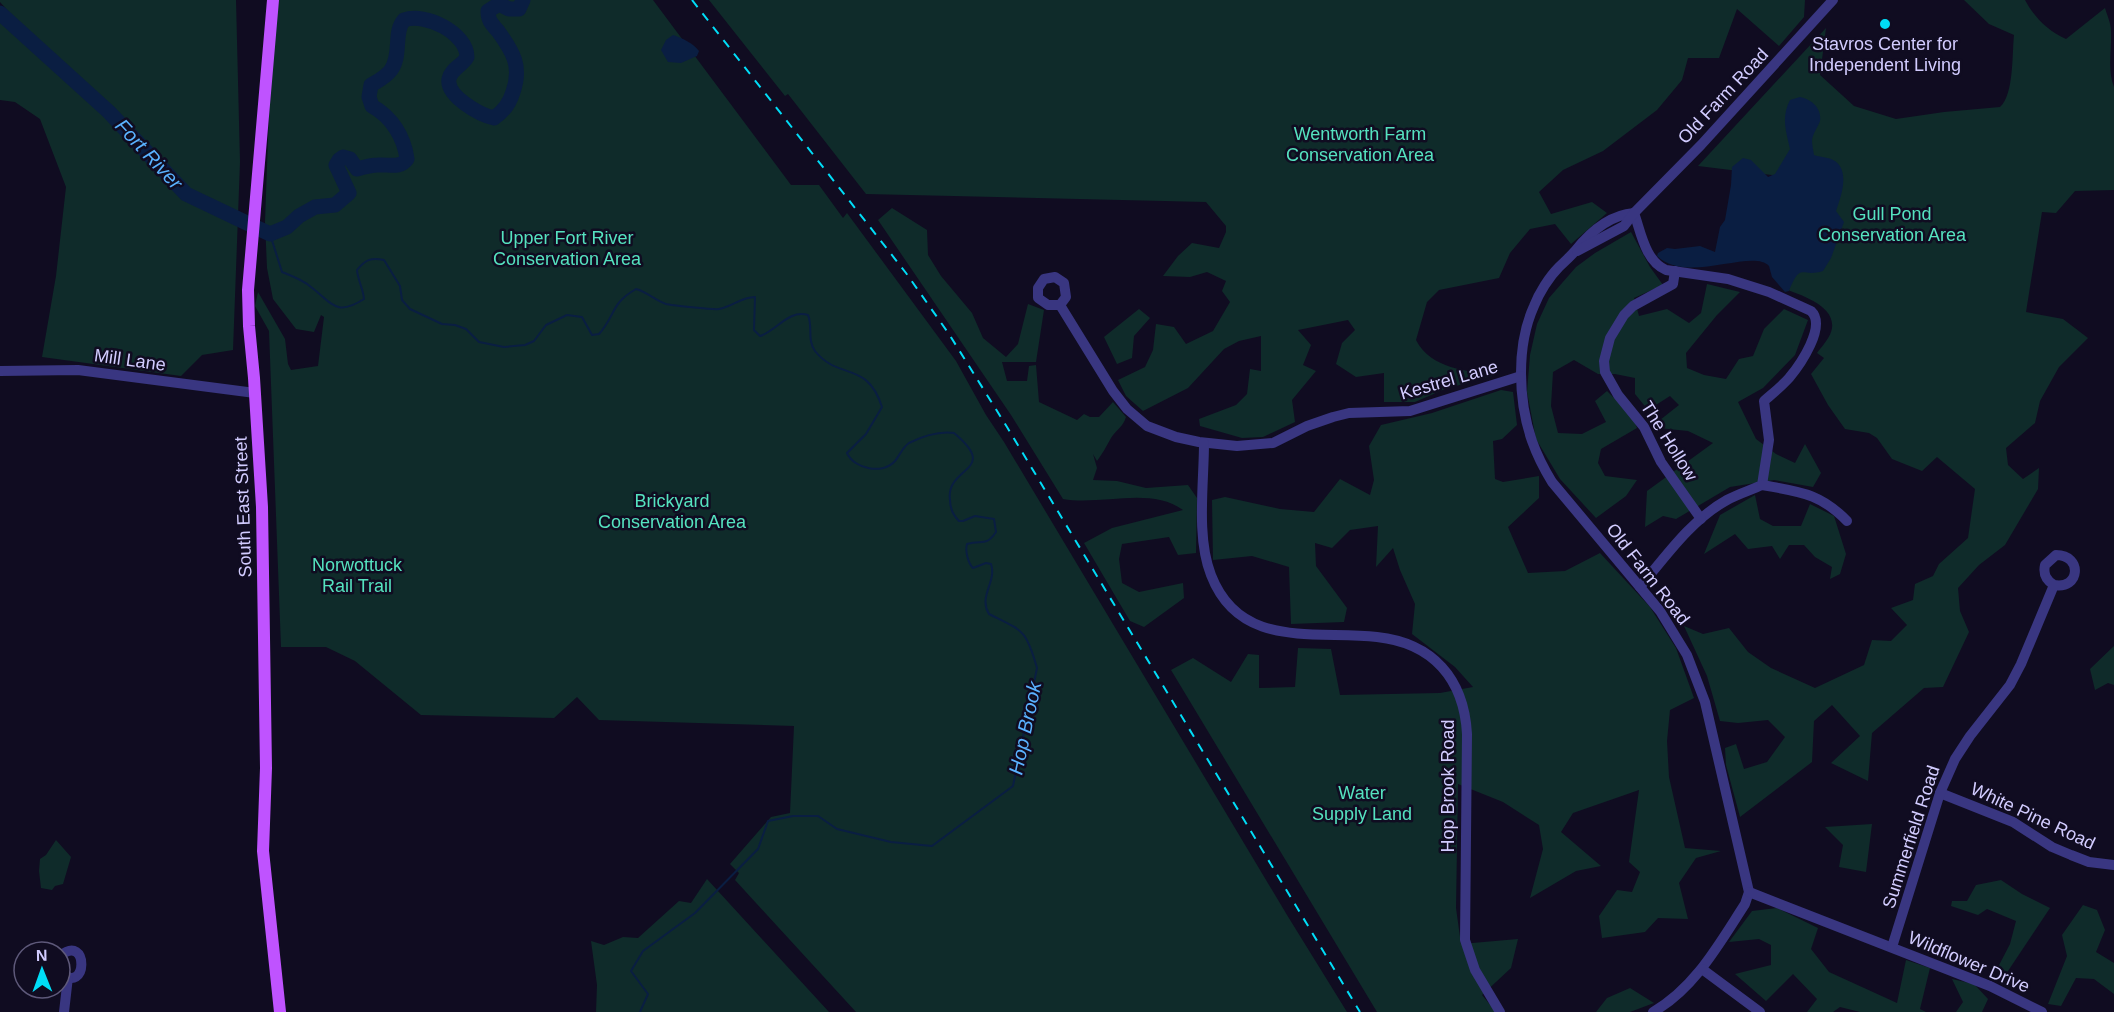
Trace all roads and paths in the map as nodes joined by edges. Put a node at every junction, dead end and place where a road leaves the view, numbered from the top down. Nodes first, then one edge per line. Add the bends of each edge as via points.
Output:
1 (273, 0) edge
2 (1833, 0) edge
3 (1634, 213) junction
4 (1675, 271) junction
5 (1060, 305) dead end
6 (0, 371) edge
7 (1521, 376) junction
8 (255, 393) junction
9 (1204, 443) junction
10 (1762, 485) junction
11 (1701, 519) junction
12 (1847, 521) dead end
13 (2054, 585) dead end
14 (1640, 587) junction
15 (1940, 793) junction
16 (2114, 865) edge
17 (1749, 892) junction
18 (1892, 947) junction
19 (72, 951) edge
20 (1702, 969) junction
21 (72, 976) edge
22 (280, 1012) edge
23 (1500, 1012) edge
24 (1653, 1012) edge
25 (1760, 1012) edge
26 (2042, 1012) edge

1 - 8 main road, South East Street via 248,290
2 - 3 street, Old Farm Road
3 - 4 street via 1654,261
3 - 7 street, Old Farm Road via 1624,226 1574,253 1557,269 1534,306
4 - 10 street via 1728,279 1816,316 1811,345 1791,375 1764,401 1769,440
4 - 11 street, The Hollow via 1670,288 1634,306 1616,327 1606,349 1605,372 1644,427 1660,462
5 - 9 street, Kestrel Lane via 1127,409 1147,426
6 - 8 street, Mill Lane via 89,371
7 - 9 street, Kestrel Lane via 1410,411 1333,417 1273,443
7 - 14 street, Old Farm Road via 1530,436 1552,482
8 - 22 main road, South East Street via 265,625 263,851
9 - 23 street, Hop Brook Road via 1206,560 1214,582 1234,609 1255,624 1276,632 1378,637 1406,644 1432,657 1456,686 1464,707 1467,734 1465,940 1475,970
10 - 11 street via 1727,500
10 - 12 street via 1812,495 1834,507
11 - 14 street
13 - 15 street, Summerfield Road via 2010,685 1955,759
14 - 17 street, Old Farm Road via 1676,635 1697,678
15 - 16 street, White Pine Road via 2013,822 2071,855
15 - 18 street, Summerfield Road
17 - 18 street, Wildflower Drive
17 - 20 street
18 - 26 street, Wildflower Drive via 1990,986
19 - 21 street via 81,958 83,966
20 - 24 street via 1677,996
20 - 25 street

